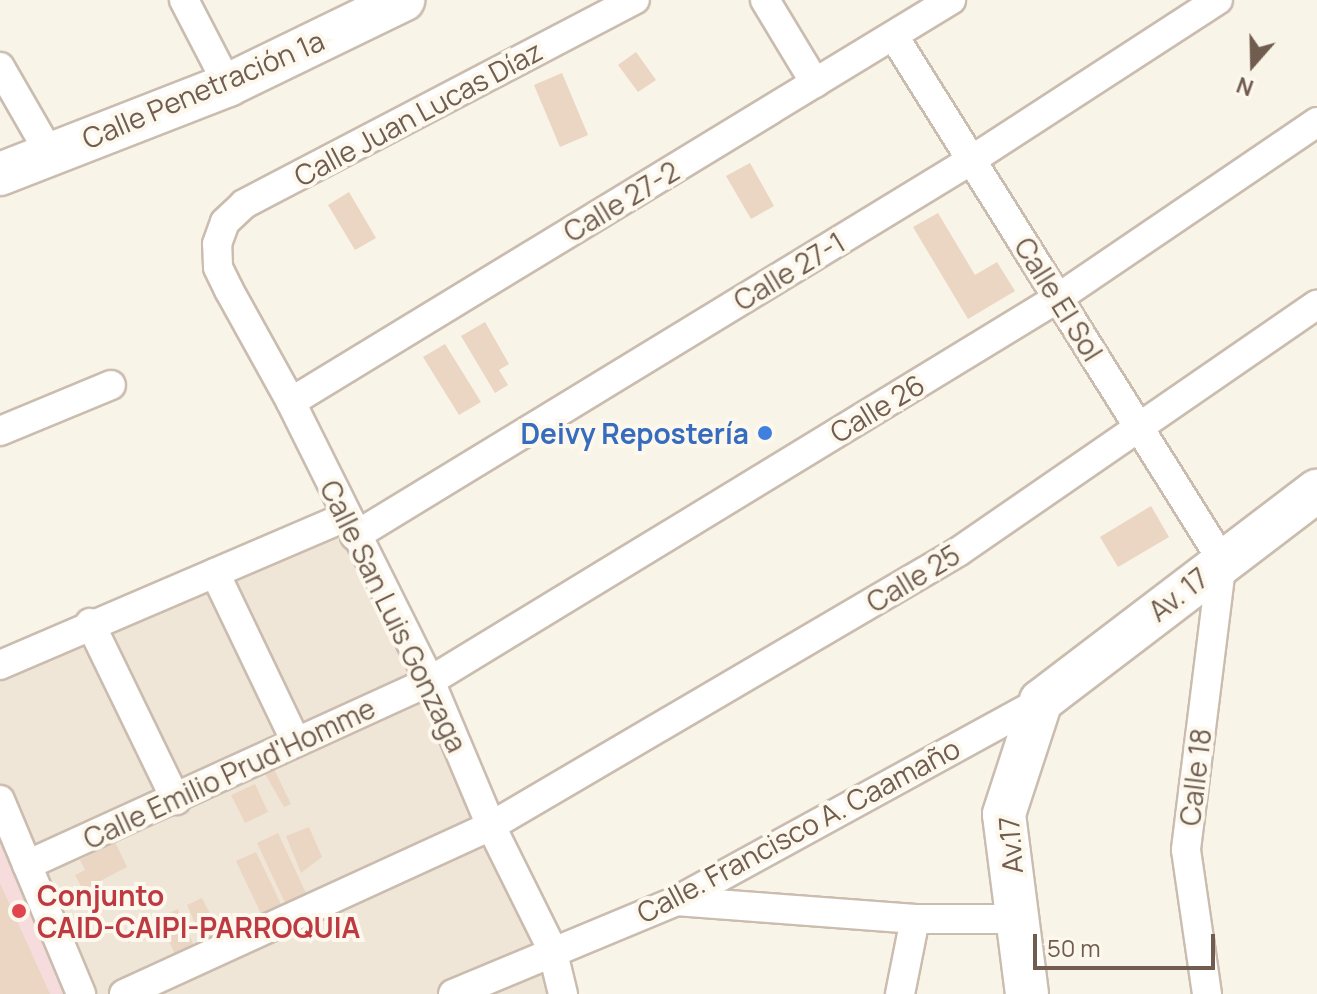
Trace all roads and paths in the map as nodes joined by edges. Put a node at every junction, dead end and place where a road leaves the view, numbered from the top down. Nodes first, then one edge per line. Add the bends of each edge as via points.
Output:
1 (184, 0) edge
2 (403, 0) edge
3 (635, 0) edge
4 (765, 0) edge
5 (951, 0) edge
6 (1218, 0) edge
7 (895, 38) junction
8 (0, 67) edge
9 (815, 83) junction
10 (228, 85) junction
11 (1317, 122) edge
12 (50, 154) junction
13 (973, 159) junction
14 (0, 174) edge
15 (217, 244) joint
16 (1058, 298) junction
17 (1317, 304) edge
18 (111, 385) dead end
19 (291, 402) junction
20 (1138, 426) junction
21 (0, 431) edge
22 (1317, 491) edge
23 (350, 527) junction
24 (1222, 560) junction
25 (215, 573) junction
26 (90, 623) junction
27 (0, 665) edge
28 (430, 681) junction
29 (1041, 701) junction
30 (296, 742) junction
31 (0, 800) edge
32 (176, 800) junction
33 (491, 826) junction
34 (27, 865) junction
35 (676, 901) junction
36 (915, 919) junction
37 (1017, 919) junction
38 (552, 949) junction
39 (81, 994) edge
40 (124, 994) edge
41 (453, 994) edge
42 (563, 994) edge
43 (900, 994) edge
44 (1027, 994) edge
45 (1207, 994) edge

1 - 10 street
2 - 10 main road, Calle Penetración 1a
3 - 15 street, Calle Juan Lucas Díaz via 244,204 225,222
4 - 9 street
5 - 7 street, Calle 27-2
6 - 13 street, Calle 27-1
7 - 9 street, Calle 27-2
7 - 13 street, Calle El Sol
8 - 12 street
9 - 19 street, Calle 27-2
10 - 12 main road, Calle Penetración 1a
11 - 16 street, Calle 26
12 - 14 main road, Calle Penetración 1a
13 - 16 street, Calle El Sol
13 - 23 street, Calle 27-1
15 - 19 street, Calle San Luis Gonzaga via 218,267
16 - 20 street, Calle El Sol
16 - 28 street, Calle 26
17 - 20 street, Calle 25
18 - 21 street
19 - 23 street, Calle San Luis Gonzaga
20 - 24 street, Calle El Sol
20 - 33 street, Calle 25 via 958,552
22 - 24 main road, Av. 17
23 - 25 street, Calle 27-1
23 - 28 street, Calle San Luis Gonzaga
24 - 29 main road, Av. 17
24 - 45 street, Calle 18 via 1186,850
25 - 26 street, Calle 27-1
25 - 30 street
26 - 27 street, Calle 27-1
26 - 32 street
28 - 30 street, Calle Emilio Prud'Homme
28 - 33 street, Calle San Luis Gonzaga
29 - 35 street, Calle. Francisco A. Caamaño
29 - 37 main road, Av.17 via 1004,814
30 - 32 street, Calle Emilio Prud'Homme
31 - 34 street
32 - 34 street, Calle Emilio Prud'Homme
33 - 38 street, Calle San Luis Gonzaga
33 - 40 street, Calle 25
34 - 39 street
35 - 36 street
35 - 38 street, Calle. Francisco A. Caamaño
36 - 37 street
36 - 43 street
37 - 44 main road, Av.17
38 - 41 street, Calle. Francisco A. Caamaño
38 - 42 street, Calle San Luis Gonzaga

